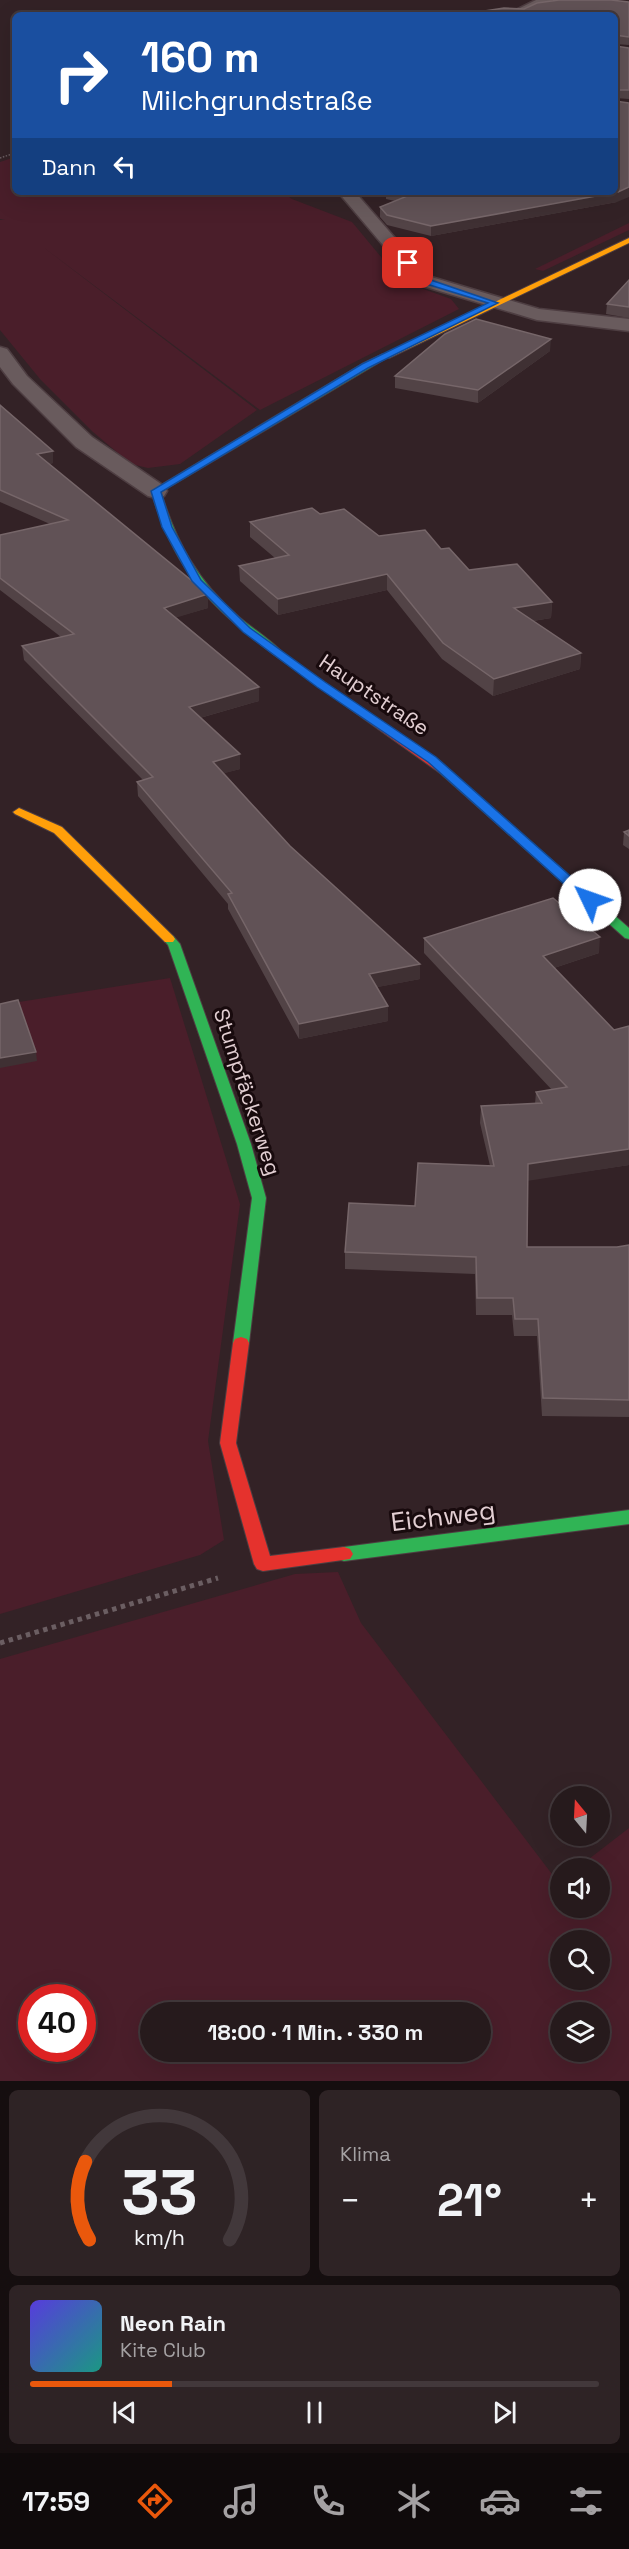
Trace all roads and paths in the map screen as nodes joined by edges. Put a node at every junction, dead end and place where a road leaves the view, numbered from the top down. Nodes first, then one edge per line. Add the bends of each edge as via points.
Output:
1 (547, 0) edge
2 (520, 12) edge
3 (349, 195) edge
4 (629, 240) edge
5 (495, 303) junction
6 (629, 325) edge
7 (0, 353) edge
8 (156, 491) junction
9 (19, 812) dead end
10 (628, 932) edge
11 (629, 1516) edge
12 (263, 1564) junction
13 (0, 1643) edge

1 - 2 street
3 - 5 street via 422,280
4 - 5 street
5 - 6 street via 537,314
5 - 8 street via 365,366
7 - 8 street via 20,380 84,442
8 - 10 street, Hauptstraße via 167,527 197,581 247,630 432,760
9 - 12 street, Stumpfäckerweg via 58,830 174,944 244,1144 259,1198 228,1443
11 - 12 street, Eichweg
12 - 13 path

